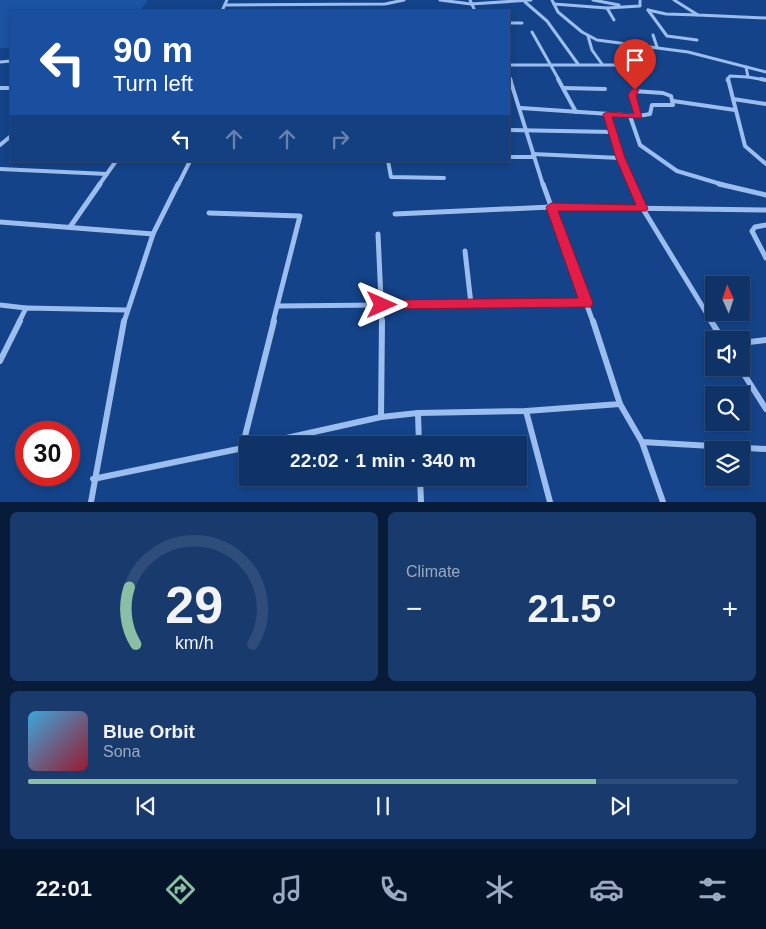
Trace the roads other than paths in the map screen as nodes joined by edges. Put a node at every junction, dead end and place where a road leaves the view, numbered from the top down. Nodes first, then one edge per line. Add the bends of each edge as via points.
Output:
1 (227, 0) edge
2 (275, 0) edge
3 (404, 0) edge
4 (440, 0) edge
5 (531, 0) edge
6 (552, 0) edge
7 (593, 0) edge
8 (616, 0) edge
9 (640, 0) edge
10 (674, 0) edge
11 (300, 2) edge
12 (471, 2) edge
13 (524, 2) junction
14 (272, 4) junction
15 (554, 4) junction
16 (225, 5) junction
17 (623, 6) junction
18 (640, 6) junction
19 (607, 8) junction
20 (222, 10) edge
21 (648, 10) junction
22 (698, 15) junction
23 (766, 18) edge
24 (614, 20) dead end
25 (522, 23) dead end
26 (510, 24) edge
27 (532, 32) dead end
28 (652, 35) dead end
29 (588, 36) junction
30 (698, 40) dead end
31 (657, 47) junction
32 (578, 64) junction
33 (602, 64) junction
34 (510, 65) edge
35 (552, 65) junction
36 (634, 65) dead end
37 (746, 67) junction
38 (766, 72) edge
39 (748, 77) junction
40 (766, 80) edge
41 (510, 84) edge
42 (564, 88) junction
43 (605, 89) dead end
44 (733, 99) junction
45 (673, 101) junction
46 (766, 104) edge
47 (521, 108) junction
48 (735, 110) junction
49 (576, 112) junction
50 (607, 114) junction
51 (630, 116) junction
52 (639, 116) junction
53 (510, 130) edge
54 (526, 130) junction
55 (613, 132) junction
56 (10, 137) edge
57 (0, 145) edge
58 (533, 156) junction
59 (510, 157) edge
60 (620, 158) junction
61 (115, 162) edge
62 (189, 162) edge
63 (388, 162) edge
64 (766, 164) edge
65 (0, 169) edge
66 (107, 174) junction
67 (444, 178) dead end
68 (766, 195) edge
69 (551, 207) junction
70 (643, 209) junction
71 (766, 210) edge
72 (209, 213) dead end
73 (395, 214) dead end
74 (1, 223) edge
75 (766, 226) edge
76 (70, 227) junction
77 (153, 234) junction
78 (378, 234) dead end
79 (465, 251) dead end
80 (766, 258) edge
81 (586, 303) junction
82 (471, 304) junction
83 (0, 305) edge
84 (382, 305) junction
85 (278, 306) junction
86 (26, 308) junction
87 (126, 310) junction
88 (718, 331) edge
89 (766, 340) edge
90 (750, 342) edge
91 (0, 361) edge
92 (745, 376) edge
93 (620, 404) junction
94 (766, 409) edge
95 (526, 411) junction
96 (418, 413) junction
97 (382, 417) junction
98 (248, 436) edge
99 (296, 436) edge
100 (419, 436) edge
101 (642, 442) junction
102 (239, 448) edge
103 (766, 449) edge
104 (93, 479) junction
105 (420, 486) edge
106 (91, 502) edge
107 (420, 502) edge
108 (550, 502) edge
109 (663, 502) edge

1 - 16 street
2 - 14 street
3 - 11 street via 385,4
4 - 12 street
5 - 13 street
6 - 15 street
7 - 17 street
8 - 17 street
9 - 18 street
10 - 22 street
11 - 14 street
12 - 13 street
13 - 32 street via 533,7 559,35
14 - 16 street
15 - 19 street
15 - 29 street via 558,12
16 - 20 street
17 - 18 street
17 - 19 street
18 - 21 street
19 - 24 street
21 - 22 street
21 - 30 street via 667,36
22 - 23 street
25 - 26 street
27 - 35 street
28 - 31 street
29 - 31 street
29 - 33 street via 592,50
31 - 37 street
32 - 33 street
32 - 35 street
33 - 36 street
34 - 35 street
35 - 42 street
37 - 38 street
37 - 39 street
39 - 40 street
39 - 44 street via 727,78
41 - 47 street
42 - 43 street
42 - 49 street
44 - 46 street
44 - 48 street
45 - 48 street
45 - 52 street via 672,106 652,105 650,114
45 - 52 street via 668,94 633,91
47 - 49 street
47 - 54 street
48 - 64 street via 746,147
49 - 50 street
50 - 51 street
50 - 55 street
51 - 52 street
51 - 68 street via 640,145 677,171
53 - 54 street
54 - 55 street
54 - 58 street
55 - 60 street
56 - 57 street
58 - 59 street
58 - 60 street
58 - 69 street
60 - 70 street
61 - 66 street
62 - 77 street
63 - 67 street via 391,177
65 - 66 street
66 - 76 street
69 - 70 street
69 - 73 street
69 - 81 street
70 - 71 street
70 - 88 street
72 - 85 street via 300,216
74 - 76 street
75 - 80 street via 755,227 752,231
76 - 77 street
77 - 87 street
78 - 84 street
79 - 82 street
81 - 82 street
81 - 93 street
82 - 84 street
83 - 86 street
84 - 85 street
84 - 97 street
85 - 98 street
86 - 87 street
86 - 91 street
87 - 104 street
89 - 90 street
92 - 94 street
93 - 95 street
93 - 101 street
95 - 96 street
95 - 108 street
96 - 97 street
96 - 100 street
97 - 99 street
101 - 103 street
101 - 109 street
102 - 104 street
104 - 106 street
105 - 107 street

